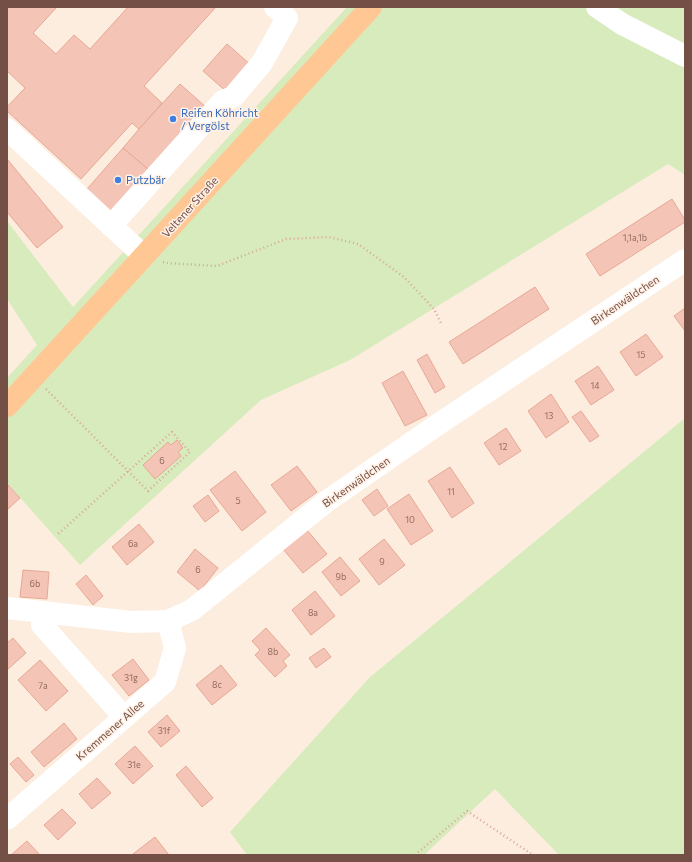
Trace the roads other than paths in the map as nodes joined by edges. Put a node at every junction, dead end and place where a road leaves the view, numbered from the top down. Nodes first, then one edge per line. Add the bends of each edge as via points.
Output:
1 (275, 7) edge
2 (371, 7) edge
3 (597, 7) edge
4 (685, 38) edge
5 (656, 42) junction
6 (685, 56) edge
7 (7, 129) edge
8 (111, 226) junction
9 (144, 256) junction
10 (685, 260) edge
11 (7, 406) edge
12 (7, 608) edge
13 (44, 612) junction
14 (168, 621) junction
15 (124, 717) junction
16 (7, 819) edge

1 - 8 street via 287,18 262,63 233,97 223,101
2 - 9 main road, Veltener Straße
3 - 5 street
4 - 5 street
5 - 6 street
7 - 8 street
8 - 9 street
9 - 11 main road, Veltener Straße
10 - 14 street, Birkenwäldchen via 326,501 192,610
12 - 13 street, Birkenwäldchen
13 - 14 street, Birkenwäldchen via 131,622
13 - 15 street via 42,625
14 - 15 street, Kremmener Allee via 175,648 165,682
15 - 16 street, Kremmener Allee

